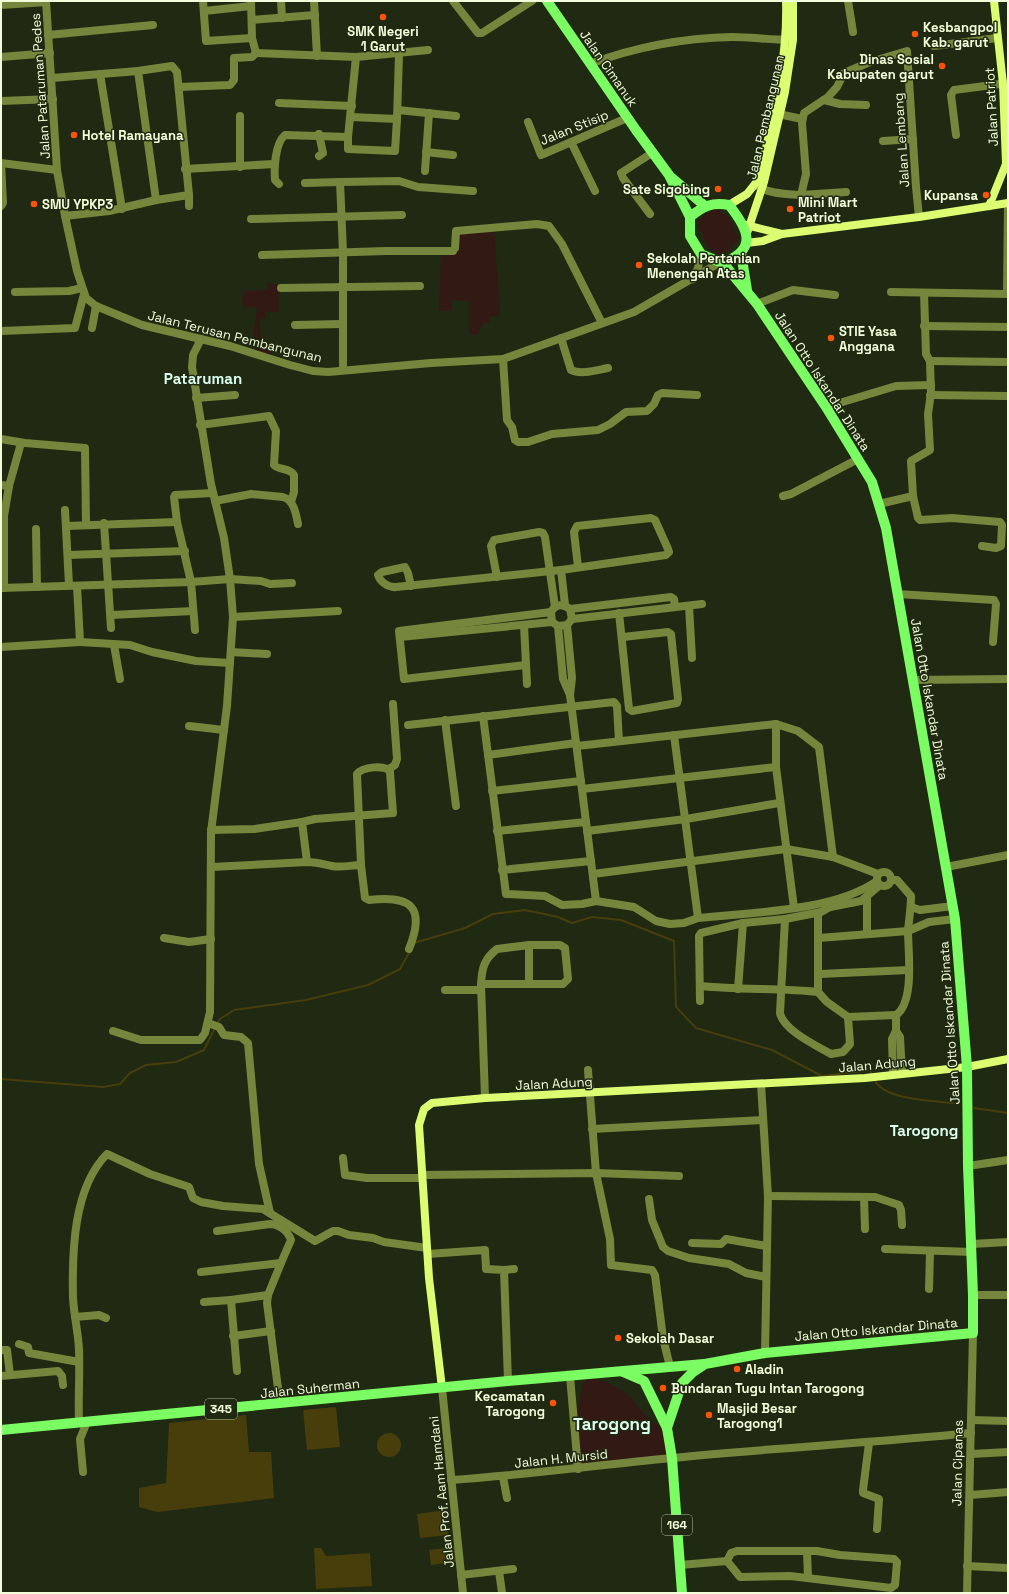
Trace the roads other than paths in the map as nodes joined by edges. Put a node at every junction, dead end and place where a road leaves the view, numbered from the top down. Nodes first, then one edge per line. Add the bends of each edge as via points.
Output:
1 (46, 1) edge
2 (203, 1) edge
3 (281, 1) edge
4 (314, 1) edge
5 (453, 1) edge
6 (532, 1) edge
7 (547, 1) edge
8 (786, 1) edge
9 (793, 1) edge
10 (848, 1) edge
11 (994, 1) edge
12 (251, 4) edge
13 (1, 5) edge
14 (204, 10) junction
15 (315, 15) junction
16 (282, 18) junction
17 (252, 20) junction
18 (153, 24) dead end
19 (852, 32) dead end
20 (48, 35) junction
21 (252, 38) junction
22 (997, 38) junction
23 (790, 40) junction
24 (934, 46) dead end
25 (428, 50) dead end
26 (50, 53) junction
27 (256, 53) junction
28 (399, 54) junction
29 (317, 56) junction
30 (1, 57) edge
31 (356, 57) junction
32 (590, 64) junction
33 (138, 71) junction
34 (100, 74) junction
35 (52, 78) junction
36 (1005, 84) edge
37 (179, 87) junction
38 (53, 99) junction
39 (824, 100) junction
40 (1, 101) edge
41 (279, 103) dead end
42 (866, 105) dead end
43 (352, 106) junction
44 (398, 110) junction
45 (430, 113) junction
46 (777, 113) junction
47 (240, 116) dead end
48 (456, 116) dead end
49 (351, 117) junction
50 (627, 118) junction
51 (802, 119) junction
52 (398, 120) junction
53 (528, 122) dead end
54 (319, 134) junction
55 (956, 135) dead end
56 (348, 136) junction
57 (913, 139) junction
58 (883, 141) dead end
59 (571, 142) junction
60 (651, 151) junction
61 (1007, 151) edge
62 (426, 152) junction
63 (453, 155) dead end
64 (319, 156) dead end
65 (1, 163) edge
66 (274, 164) junction
67 (1007, 165) edge
68 (240, 167) junction
69 (185, 169) junction
70 (57, 170) junction
71 (425, 171) dead end
72 (669, 175) junction
73 (340, 182) junction
74 (305, 183) dead end
75 (279, 184) dead end
76 (758, 187) junction
77 (473, 191) dead end
78 (595, 191) dead end
79 (846, 192) dead end
80 (747, 194) junction
81 (189, 195) junction
82 (801, 195) junction
83 (757, 199) junction
84 (156, 200) junction
85 (1008, 203) edge
86 (1, 206) edge
87 (189, 206) dead end
88 (705, 206) junction
89 (729, 206) junction
90 (988, 206) junction
91 (122, 209) junction
92 (650, 214) dead end
93 (402, 215) dead end
94 (65, 216) junction
95 (342, 217) junction
96 (690, 217) junction
97 (919, 217) junction
98 (251, 219) dead end
99 (747, 225) junction
100 (782, 234) junction
101 (746, 239) junction
102 (343, 252) junction
103 (741, 253) junction
104 (701, 254) junction
105 (262, 255) dead end
106 (721, 263) junction
107 (692, 280) junction
108 (420, 286) dead end
109 (281, 288) dead end
110 (342, 288) junction
111 (83, 291) junction
112 (747, 291) junction
113 (15, 292) dead end
114 (891, 292) dead end
115 (924, 293) junction
116 (1008, 294) edge
117 (835, 295) dead end
118 (757, 304) junction
119 (96, 306) junction
120 (342, 324) junction
121 (602, 324) junction
122 (295, 325) dead end
123 (924, 326) junction
124 (1008, 327) edge
125 (92, 328) dead end
126 (1, 332) edge
127 (561, 338) junction
128 (200, 339) junction
129 (503, 359) junction
130 (930, 361) junction
131 (1008, 362) edge
132 (608, 368) dead end
133 (343, 370) junction
134 (931, 385) junction
135 (235, 395) dead end
136 (697, 395) dead end
137 (930, 395) junction
138 (1008, 396) edge
139 (196, 398) junction
140 (826, 407) junction
141 (200, 425) junction
142 (1, 440) edge
143 (21, 443) junction
144 (858, 459) junction
145 (5, 486) edge
146 (783, 496) dead end
147 (913, 496) junction
148 (214, 497) junction
149 (291, 502) junction
150 (879, 504) junction
151 (65, 510) dead end
152 (177, 522) junction
153 (104, 523) junction
154 (86, 524) junction
155 (298, 524) dead end
156 (66, 526) junction
157 (36, 529) dead end
158 (982, 546) dead end
159 (185, 551) junction
160 (106, 554) junction
161 (68, 555) junction
162 (578, 567) junction
163 (561, 570) junction
164 (551, 571) junction
165 (497, 577) junction
166 (230, 579) junction
167 (191, 582) junction
168 (292, 583) dead end
169 (109, 585) junction
170 (73, 586) junction
171 (411, 586) dead end
172 (37, 587) junction
173 (3, 588) edge
174 (898, 594) junction
175 (702, 604) dead end
176 (689, 606) junction
177 (567, 607) junction
178 (675, 607) junction
179 (553, 609) junction
180 (193, 611) junction
181 (338, 611) dead end
182 (619, 613) junction
183 (110, 615) junction
184 (232, 617) junction
185 (569, 622) junction
186 (555, 624) junction
187 (524, 625) junction
188 (474, 626) junction
189 (111, 628) dead end
190 (195, 630) dead end
191 (623, 638) junction
192 (80, 642) junction
193 (992, 642) dead end
194 (114, 645) junction
195 (1, 647) edge
196 (230, 652) junction
197 (267, 654) dead end
198 (692, 658) dead end
199 (230, 663) junction
200 (526, 665) junction
201 (120, 678) dead end
202 (1008, 679) edge
203 (913, 680) junction
204 (527, 684) dead end
205 (570, 695) junction
206 (393, 704) dead end
207 (571, 706) junction
208 (483, 716) junction
209 (445, 720) junction
210 (776, 724) junction
211 (408, 725) dead end
212 (189, 726) dead end
213 (224, 730) junction
214 (674, 735) junction
215 (619, 741) junction
216 (576, 745) junction
217 (488, 754) junction
218 (776, 767) junction
219 (389, 769) junction
220 (681, 777) junction
221 (581, 785) junction
222 (492, 791) junction
223 (779, 803) junction
224 (456, 806) dead end
225 (359, 815) junction
226 (686, 819) junction
227 (302, 822) junction
228 (586, 822) junction
229 (211, 830) junction
230 (498, 831) junction
231 (587, 831) junction
232 (786, 849) junction
233 (1008, 855) edge
234 (833, 857) junction
235 (591, 861) junction
236 (691, 861) junction
237 (307, 862) junction
238 (361, 865) junction
239 (211, 867) junction
240 (946, 867) junction
241 (502, 870) junction
242 (593, 874) junction
243 (878, 880) junction
244 (891, 880) junction
245 (867, 896) junction
246 (596, 901) junction
247 (953, 906) junction
248 (911, 907) junction
249 (794, 908) junction
250 (818, 913) junction
251 (698, 918) junction
252 (785, 919) junction
253 (955, 919) junction
254 (743, 923) junction
255 (908, 931) junction
256 (867, 934) junction
257 (164, 938) dead end
258 (820, 938) junction
259 (211, 939) junction
260 (529, 945) junction
261 (409, 949) dead end
262 (910, 970) junction
263 (820, 974) junction
264 (529, 984) junction
265 (701, 986) junction
266 (481, 987) junction
267 (781, 988) junction
268 (738, 989) junction
269 (445, 990) dead end
270 (818, 992) junction
271 (700, 1002) dead end
272 (896, 1015) junction
273 (848, 1017) junction
274 (209, 1024) junction
275 (113, 1031) dead end
276 (1008, 1059) edge
277 (968, 1067) junction
278 (588, 1070) dead end
279 (898, 1074) junction
280 (762, 1084) junction
281 (589, 1093) junction
282 (486, 1098) junction
283 (763, 1120) junction
284 (592, 1129) junction
285 (343, 1158) dead end
286 (1008, 1160) edge
287 (968, 1166) junction
288 (596, 1173) junction
289 (679, 1176) dead end
290 (422, 1177) junction
291 (768, 1196) junction
292 (864, 1197) junction
293 (649, 1199) dead end
294 (270, 1213) junction
295 (902, 1226) dead end
296 (865, 1229) dead end
297 (217, 1231) dead end
298 (1008, 1242) edge
299 (692, 1243) dead end
300 (766, 1246) junction
301 (971, 1248) junction
302 (885, 1249) dead end
303 (428, 1251) junction
304 (930, 1252) junction
305 (281, 1262) junction
306 (514, 1269) dead end
307 (504, 1270) junction
308 (201, 1272) dead end
309 (766, 1277) junction
310 (929, 1289) dead end
311 (268, 1295) junction
312 (973, 1295) junction
313 (1008, 1295) edge
314 (231, 1300) junction
315 (204, 1302) dead end
316 (75, 1317) junction
317 (106, 1318) dead end
318 (271, 1332) junction
319 (973, 1333) junction
320 (233, 1336) junction
321 (19, 1344) dead end
322 (1, 1350) edge
323 (764, 1353) junction
324 (79, 1362) junction
325 (705, 1364) junction
326 (670, 1367) junction
327 (652, 1369) junction
328 (237, 1371) dead end
329 (622, 1372) junction
330 (10, 1375) junction
331 (1, 1376) edge
332 (570, 1376) junction
333 (508, 1381) junction
334 (644, 1381) junction
335 (682, 1383) junction
336 (63, 1385) dead end
337 (442, 1388) junction
338 (280, 1404) junction
339 (672, 1410) junction
340 (659, 1412) junction
341 (971, 1420) junction
342 (1008, 1421) edge
343 (83, 1422) junction
344 (667, 1428) junction
345 (1, 1430) edge
346 (971, 1433) junction
347 (869, 1443) junction
348 (1008, 1452) edge
349 (971, 1454) junction
350 (672, 1458) junction
351 (578, 1469) junction
352 (83, 1472) dead end
353 (503, 1477) junction
354 (451, 1480) junction
355 (1008, 1492) edge
356 (970, 1495) junction
357 (507, 1498) dead end
358 (877, 1529) dead end
359 (807, 1551) junction
360 (727, 1562) junction
361 (680, 1565) junction
362 (968, 1566) junction
363 (1008, 1568) edge
364 (513, 1569) dead end
365 (499, 1571) junction
366 (461, 1575) junction
367 (808, 1578) junction
368 (463, 1593) edge
369 (502, 1593) edge
370 (682, 1593) edge
371 (967, 1593) edge

1 - 13 street
1 - 20 street, Jalan Pataruman Pedes
2 - 14 street
3 - 16 street
4 - 15 street
5 - 6 street via 478,33 482,33
7 - 32 main road, Jalan Cimanuk
8 - 23 main road, Jalan Pembangunan
9 - 23 main road, Jalan Pembangunan
10 - 19 street
11 - 22 main road, Jalan Patriot
12 - 14 street
12 - 17 street
14 - 21 street via 206,41
15 - 16 street
15 - 29 street
16 - 17 street
17 - 21 street
18 - 20 street
20 - 26 street, Jalan Pataruman Pedes
21 - 27 street
22 - 24 street
22 - 36 main road, Jalan Patriot
23 - 32 street via 733,37 660,44 613,55
23 - 46 main road, Jalan Pembangunan
25 - 28 street
26 - 30 street
26 - 35 street, Jalan Pataruman Pedes
27 - 29 street
27 - 37 street via 252,57 234,58 234,80 230,85
28 - 31 street
28 - 44 street
29 - 31 street
31 - 43 street
32 - 50 main road, Jalan Cimanuk
33 - 34 street
33 - 37 street via 174,67
33 - 84 street
34 - 35 street
34 - 91 street
35 - 38 street, Jalan Pataruman Pedes
36 - 55 street via 956,89 952,92
36 - 61 main road, Jalan Patriot
37 - 69 street
38 - 40 street
38 - 70 street, Jalan Pataruman Pedes
39 - 42 street via 840,104
39 - 51 street, Jalan Lembang via 804,113
39 - 57 street, Jalan Lembang via 837,87 844,73 870,62 907,52
41 - 43 street
43 - 49 street
44 - 45 street
44 - 52 street
45 - 48 street
45 - 62 street
46 - 51 street
46 - 76 main road, Jalan Pembangunan via 764,182
47 - 68 street
49 - 52 street
49 - 56 street
50 - 59 street, Jalan Stisip
50 - 60 main road, Jalan Cimanuk
51 - 82 street via 806,174
52 - 56 street via 395,151 348,149
53 - 59 street, Jalan Stisip via 541,155
54 - 56 street
54 - 64 street via 323,153
54 - 66 street via 285,135 281,139
57 - 58 street
57 - 97 street, Jalan Lembang
59 - 78 street
60 - 72 main road
60 - 92 street via 621,173
61 - 67 main road, Jalan Patriot
62 - 63 street
62 - 71 street
65 - 70 street
65 - 86 street
66 - 68 street
66 - 75 street via 275,180
67 - 90 main road, Jalan Patriot
68 - 69 street
69 - 81 street
70 - 94 street
72 - 88 main road
72 - 96 main road
73 - 74 street
73 - 77 street via 399,181 418,187
73 - 95 street
76 - 80 main road, Jalan Pembangunan
76 - 82 street
76 - 83 main road, Jalan Pembangunan
79 - 82 street
80 - 83 main road
80 - 89 main road, Jalan Pembangunan
81 - 84 street
81 - 87 street
83 - 99 main road, Jalan Pembangunan
84 - 91 street
85 - 90 main road
85 - 116 street
88 - 89 main road via 717,203
88 - 96 main road
89 - 99 main road
90 - 97 main road
91 - 94 street
93 - 95 street
94 - 111 street
95 - 98 street
95 - 102 street
96 - 104 main road via 690,236
97 - 100 main road
99 - 100 main road
99 - 101 main road
100 - 101 main road via 763,241
101 - 103 main road
102 - 105 street
102 - 110 street
102 - 121 street via 454,250 456,231 537,224 549,226 562,244
103 - 106 main road
103 - 112 main road
104 - 106 main road
104 - 107 street
106 - 107 street, Jalan Terusan Pembangunan
106 - 112 main road
107 - 121 street, Jalan Terusan Pembangunan via 634,312
108 - 110 street
109 - 110 street
110 - 120 street
111 - 113 street
111 - 119 street, Jalan Terusan Pembangunan
111 - 126 street via 75,328
112 - 118 main road, Jalan Otto Iskandar Dinata
114 - 115 street
115 - 116 street
115 - 123 street
117 - 118 street via 793,290
118 - 140 main road, Jalan Otto Iskandar Dinata
119 - 125 street
119 - 128 street, Jalan Terusan Pembangunan via 142,326
120 - 122 street
120 - 133 street
121 - 127 street, Jalan Terusan Pembangunan
123 - 124 street
123 - 130 street via 926,354
127 - 129 street, Jalan Terusan Pembangunan
127 - 132 street via 571,370 583,372
128 - 133 street, Jalan Terusan Pembangunan via 313,371
128 - 139 street via 193,355 192,367
129 - 133 street, Jalan Terusan Pembangunan
129 - 136 street via 507,420 518,442 534,441 552,434 598,430 626,412 647,411 662,393
130 - 131 street
130 - 134 street
134 - 137 street
134 - 140 street via 896,386
135 - 139 street
137 - 138 street
137 - 147 street via 930,450 911,461
139 - 141 street
140 - 144 main road, Jalan Otto Iskandar Dinata
141 - 148 street
141 - 149 street via 269,416 276,431 274,465 290,470 294,475
142 - 143 street
143 - 145 street
143 - 154 street via 84,448
144 - 146 street
144 - 150 main road, Jalan Otto Iskandar Dinata via 872,482
145 - 173 street
147 - 150 street
147 - 158 street via 920,520 952,518 1000,522 1001,546
148 - 149 street via 251,494 284,497
148 - 152 street via 175,495 173,499
148 - 166 street
149 - 155 street
150 - 174 main road, Jalan Otto Iskandar Dinata
151 - 156 street
152 - 153 street
152 - 159 street
153 - 154 street
153 - 160 street
154 - 156 street
156 - 161 street
157 - 172 street
159 - 160 street
159 - 167 street
160 - 161 street
160 - 169 street
161 - 170 street
162 - 162 street via 574,532 577,526 651,518 655,520 669,552 666,555
162 - 163 street
163 - 164 street
163 - 177 street
164 - 165 street
164 - 165 street via 545,537 539,532 494,540 491,546
164 - 179 street
165 - 171 street
166 - 167 street
166 - 168 street via 270,584
166 - 184 street
167 - 169 street
167 - 180 street
169 - 170 street
169 - 183 street
170 - 172 street
170 - 192 street
172 - 173 street
174 - 193 street via 994,600 996,604
174 - 203 main road, Jalan Otto Iskandar Dinata
175 - 176 street
176 - 178 street
176 - 198 street
177 - 178 street via 671,597
177 - 179 street
177 - 185 street
178 - 182 street
179 - 186 street
179 - 188 street
180 - 183 street
180 - 190 street
181 - 184 street
182 - 185 street
182 - 191 street
183 - 189 street
184 - 196 street
185 - 186 street
185 - 205 street via 572,678
186 - 187 street
186 - 205 street via 563,679
187 - 188 street
187 - 200 street
188 - 200 street via 401,629 399,631 404,678
191 - 191 street via 630,709 632,711 677,703 671,634 668,632
192 - 194 street
192 - 195 street
194 - 199 street via 130,645 196,660
194 - 201 street
196 - 197 street
196 - 199 street
199 - 213 street
200 - 204 street
202 - 203 street
203 - 240 main road, Jalan Otto Iskandar Dinata
205 - 207 street
206 - 219 street via 397,760
207 - 208 street
207 - 215 street via 614,702 617,706
207 - 216 street
208 - 209 street
208 - 217 street
209 - 211 street
209 - 224 street
210 - 214 street
210 - 218 street
210 - 234 street via 798,731 819,747
212 - 213 street
213 - 229 street
214 - 215 street
214 - 220 street
215 - 216 street
216 - 217 street
216 - 221 street
217 - 222 street
218 - 220 street
218 - 223 street
219 - 225 street via 384,767 361,770 358,773
219 - 225 street via 394,812
220 - 221 street
220 - 226 street
221 - 222 street
221 - 228 street
222 - 230 street
223 - 226 street
223 - 232 street
225 - 227 street
225 - 238 street
226 - 231 street
226 - 236 street
227 - 229 street
227 - 237 street
228 - 230 street
228 - 231 street
229 - 239 street
230 - 241 street
231 - 235 street
232 - 234 street
232 - 236 street
232 - 249 street
233 - 240 street
234 - 243 street
235 - 241 street
235 - 242 street
236 - 242 street
236 - 251 street
237 - 238 street via 343,867
237 - 239 street
238 - 261 street via 365,898 399,898 414,912 416,929
239 - 259 street
240 - 247 main road, Jalan Otto Iskandar Dinata
241 - 246 street via 506,894 545,896 562,905
242 - 246 street
243 - 244 street via 887,886
243 - 244 street via 882,871 891,875
243 - 245 street
243 - 249 street via 863,890
244 - 248 street via 897,880 907,890 911,896
245 - 250 street via 861,901 839,905
245 - 256 street
246 - 251 street via 634,907 656,921 684,923
247 - 248 street via 920,910
247 - 253 main road, Jalan Otto Iskandar Dinata
248 - 255 street
249 - 251 street
250 - 252 street
250 - 258 street
252 - 254 street
252 - 267 street
253 - 255 street via 929,922
253 - 277 main road, Jalan Otto Iskandar Dinata
254 - 265 street via 701,933 699,936
254 - 268 street
255 - 256 street
255 - 262 street
256 - 258 street
257 - 259 street via 189,942
258 - 263 street
259 - 274 street
260 - 264 street
260 - 264 street via 563,946 566,950 568,979 563,984
260 - 266 street via 497,949 484,962
262 - 263 street
262 - 272 street via 901,1012
263 - 270 street
264 - 266 street
265 - 268 street
265 - 271 street
266 - 269 street
266 - 282 street
267 - 268 street
267 - 270 street
267 - 273 street via 780,1013 783,1022 831,1054 843,1052 850,1044
270 - 273 street
272 - 273 street
272 - 279 street via 896,1031 892,1039
274 - 275 street via 202,1037 195,1040 140,1040
274 - 294 street via 219,1027 224,1035 241,1037 248,1043 259,1164
276 - 277 main road, Jalan Adung
277 - 279 main road, Jalan Adung
277 - 287 main road, Jalan Otto Iskandar Dinata
278 - 281 street
279 - 280 main road, Jalan Adung
280 - 281 main road, Jalan Adung
280 - 283 street
281 - 282 main road, Jalan Adung
281 - 284 street
282 - 290 main road, Jalan Adung via 432,1103 424,1109 419,1124
283 - 284 street
283 - 291 street
284 - 288 street
285 - 290 street via 345,1175 367,1178
286 - 287 street
287 - 301 main road, Jalan Otto Iskandar Dinata
288 - 289 street
288 - 290 street
288 - 326 street via 610,1239 611,1265 652,1270 655,1275 662,1338
290 - 303 main road, Jalan Adung
291 - 292 street
291 - 300 street
292 - 295 street via 899,1206
292 - 296 street
293 - 309 street via 652,1220 663,1247 668,1251 689,1258 728,1264 746,1273
294 - 303 street via 315,1241 338,1231
294 - 316 street via 258,1207 223,1206 201,1202 193,1198 189,1187 150,1174 107,1154 88,1181 78,1216 73,1298
297 - 305 street via 270,1224 278,1226 288,1233 291,1240
298 - 301 street
299 - 300 street via 721,1244 726,1239
300 - 309 street
301 - 304 street
301 - 312 main road, Jalan Otto Iskandar Dinata
302 - 304 street
303 - 307 street via 486,1250 486,1270
303 - 337 main road, Jalan Adung
304 - 310 street
305 - 308 street
305 - 311 street
306 - 307 street
307 - 333 street
309 - 323 street
311 - 314 street
311 - 318 street
312 - 313 street
312 - 319 main road, Jalan Otto Iskandar Dinata
314 - 315 street
314 - 320 street
316 - 317 street via 99,1315
316 - 324 street
318 - 320 street
318 - 338 street
319 - 323 main road, Jalan Otto Iskandar Dinata
319 - 341 street, Jalan Cipanas
320 - 328 street
321 - 324 street via 28,1347 29,1353
322 - 330 street via 8,1350
323 - 325 main road, Jalan Otto Iskandar Dinata
324 - 343 street
325 - 326 main road, 345
325 - 335 main road, Jalan Otto Iskandar Dinata
326 - 327 main road, 345
326 - 335 main road
327 - 329 main road, 345
327 - 334 main road
329 - 332 main road, Jalan Suherman / 345
329 - 334 main road, 345
330 - 331 street
330 - 336 street via 58,1371 62,1376
332 - 333 main road, Jalan Suherman / 345
332 - 351 street
333 - 337 main road, Jalan Suherman / 345
334 - 340 main road
335 - 339 main road, Jalan Otto Iskandar Dinata
337 - 338 main road, Jalan Suherman / 345
337 - 354 street, Jalan Prof. Aam Hamdani
338 - 343 main road, Jalan Suherman / 345
339 - 340 main road
339 - 344 main road, Jalan Otto Iskandar Dinata
340 - 344 main road
341 - 342 street
341 - 346 street, Jalan Cipanas
343 - 345 main road, Jalan Suherman / 345
343 - 352 street via 80,1439
344 - 350 main road, Jalan Otto Iskandar Dinata
346 - 347 street, Jalan H. Mursid
346 - 349 street, Jalan Cipanas
347 - 350 street, Jalan H. Mursid
347 - 358 street via 862,1490 863,1493 878,1499
348 - 349 street
349 - 356 street, Jalan Cipanas
350 - 351 street, Jalan H. Mursid
350 - 361 main road, Jalan Otto Iskandar Dinata / 164
351 - 353 street, Jalan H. Mursid
353 - 354 street, Jalan H. Mursid
353 - 357 street
354 - 366 street, Jalan Prof. Aam Hamdani
355 - 356 street
356 - 362 street, Jalan Cipanas
359 - 360 street via 737,1551 731,1553
359 - 367 street
359 - 367 street via 894,1559 897,1562 895,1585 891,1588
360 - 361 street
360 - 367 street via 740,1577
361 - 370 main road, Jalan Otto Iskandar Dinata / 164
362 - 363 street
362 - 371 street, Jalan Cipanas
364 - 365 street
365 - 366 street
365 - 369 street
366 - 368 street, Jalan Prof. Aam Hamdani

